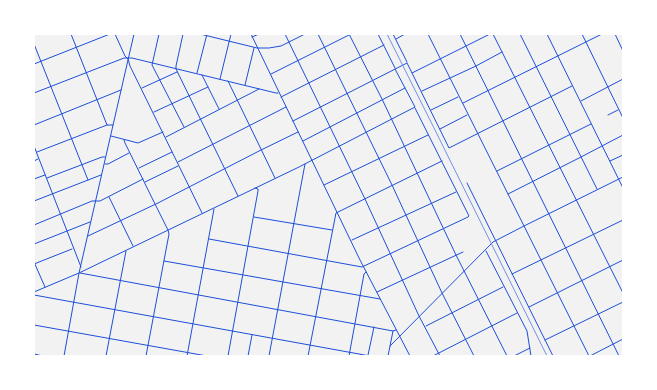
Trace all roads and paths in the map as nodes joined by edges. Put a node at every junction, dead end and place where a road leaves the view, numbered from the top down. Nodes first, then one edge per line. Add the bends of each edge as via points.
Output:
1 (71, 34) edge
2 (110, 34) edge
3 (115, 34) edge
4 (134, 34) edge
5 (159, 34) edge
6 (183, 34) edge
7 (200, 34) edge
8 (231, 34) edge
9 (250, 34) edge
10 (259, 34) edge
11 (284, 34) edge
12 (305, 34) edge
13 (318, 34) edge
14 (350, 34) edge
15 (378, 34) edge
16 (393, 34) edge
17 (405, 34) edge
18 (428, 34) edge
19 (460, 34) edge
20 (490, 34) edge
21 (493, 34) edge
22 (520, 34) edge
23 (547, 34) edge
24 (582, 34) edge
25 (602, 34) edge
26 (615, 34) edge
27 (207, 35) edge
28 (252, 37) junction
29 (396, 39) junction
30 (230, 41) junction
31 (289, 42) junction
32 (586, 42) junction
33 (34, 44) edge
34 (384, 45) junction
35 (466, 46) junction
36 (76, 47) junction
37 (254, 47) junction
38 (324, 47) junction
39 (257, 48) junction
40 (623, 50) edge
41 (502, 52) junction
42 (558, 56) junction
43 (360, 57) junction
44 (440, 58) junction
45 (128, 59) junction
46 (41, 61) junction
47 (298, 61) junction
48 (407, 63) junction
49 (34, 64) edge
50 (152, 64) junction
51 (476, 66) junction
52 (536, 67) junction
53 (176, 69) junction
54 (395, 69) junction
55 (335, 70) junction
56 (177, 71) junction
57 (87, 73) junction
58 (412, 73) junction
59 (197, 74) junction
60 (202, 75) junction
61 (270, 75) junction
62 (515, 77) junction
63 (450, 78) junction
64 (159, 79) junction
65 (220, 79) junction
66 (623, 79) edge
67 (372, 80) junction
68 (228, 81) junction
69 (309, 83) junction
70 (245, 85) junction
71 (573, 86) junction
72 (51, 87) junction
73 (208, 87) junction
74 (608, 87) junction
75 (142, 88) junction
76 (405, 88) junction
77 (259, 89) junction
78 (121, 90) junction
79 (488, 91) junction
80 (421, 92) junction
81 (279, 93) junction
82 (347, 93) junction
83 (34, 94) edge
84 (190, 96) junction
85 (459, 96) junction
86 (281, 97) junction
87 (551, 98) junction
88 (97, 99) junction
89 (382, 99) junction
90 (237, 101) junction
91 (581, 101) junction
92 (462, 103) junction
93 (172, 104) junction
94 (286, 107) junction
95 (320, 107) junction
96 (415, 107) junction
97 (530, 108) junction
98 (619, 109) junction
99 (219, 110) junction
100 (430, 111) junction
101 (153, 112) junction
102 (357, 113) junction
103 (62, 114) junction
104 (468, 115) junction
105 (608, 115) dead end
106 (623, 118) edge
107 (201, 119) junction
108 (391, 119) junction
109 (293, 121) junction
110 (503, 121) junction
111 (592, 124) junction
112 (34, 125) edge
113 (107, 125) junction
114 (113, 125) junction
115 (249, 126) junction
116 (330, 126) junction
117 (184, 128) junction
118 (440, 129) junction
119 (163, 132) junction
120 (298, 132) junction
121 (366, 133) junction
122 (428, 134) junction
123 (478, 134) junction
124 (570, 135) junction
125 (111, 136) junction
126 (623, 136) edge
127 (166, 137) junction
128 (72, 139) junction
129 (124, 140) junction
130 (302, 141) junction
131 (213, 144) junction
132 (550, 145) junction
133 (34, 146) edge
134 (339, 146) junction
135 (404, 146) junction
136 (603, 146) junction
137 (261, 150) junction
138 (172, 151) junction
139 (36, 153) junction
140 (130, 153) junction
141 (623, 155) edge
142 (106, 157) junction
143 (378, 158) junction
144 (581, 158) junction
145 (39, 159) junction
146 (522, 159) junction
147 (312, 160) junction
148 (34, 161) edge
149 (442, 161) junction
150 (610, 161) junction
151 (178, 163) junction
152 (82, 164) junction
153 (104, 164) junction
154 (305, 164) junction
155 (180, 166) junction
156 (560, 167) junction
157 (138, 168) junction
158 (225, 169) junction
159 (352, 172) junction
160 (496, 172) junction
161 (417, 173) junction
162 (44, 175) junction
163 (102, 175) junction
164 (623, 177) edge
165 (275, 178) junction
166 (34, 179) edge
167 (46, 179) junction
168 (143, 179) junction
169 (618, 179) junction
170 (88, 180) junction
171 (533, 181) junction
172 (145, 183) junction
173 (467, 183) dead end
174 (324, 185) junction
175 (392, 186) junction
176 (190, 187) junction
177 (255, 188) junction
178 (623, 188) edge
179 (597, 190) junction
180 (456, 192) junction
181 (52, 194) junction
182 (508, 194) junction
183 (238, 196) junction
184 (109, 197) junction
185 (365, 199) junction
186 (577, 200) junction
187 (34, 201) edge
188 (96, 201) junction
189 (155, 204) junction
190 (431, 204) junction
191 (214, 208) junction
192 (337, 212) junction
193 (203, 213) junction
194 (60, 214) junction
195 (549, 214) junction
196 (406, 215) junction
197 (253, 217) junction
198 (120, 220) junction
199 (623, 220) edge
200 (91, 222) junction
201 (293, 224) junction
202 (34, 225) edge
203 (524, 226) junction
204 (378, 228) junction
205 (444, 229) junction
206 (168, 230) junction
207 (332, 230) junction
208 (67, 232) junction
209 (594, 234) junction
210 (88, 236) junction
211 (209, 239) junction
212 (495, 240) junction
213 (351, 241) junction
214 (418, 241) junction
215 (34, 244) edge
216 (248, 246) junction
217 (134, 247) junction
218 (73, 248) junction
219 (566, 248) junction
220 (485, 250) junction
221 (126, 251) junction
222 (463, 252) dead end
223 (288, 253) junction
224 (391, 254) junction
225 (456, 255) junction
226 (326, 260) junction
227 (541, 260) junction
228 (623, 260) edge
229 (164, 261) junction
230 (34, 263) edge
231 (364, 266) junction
232 (81, 267) junction
233 (430, 267) junction
234 (610, 267) junction
235 (204, 268) junction
236 (366, 271) junction
237 (464, 271) junction
238 (79, 273) junction
239 (242, 274) junction
240 (512, 275) junction
241 (403, 280) junction
242 (120, 281) junction
243 (582, 281) junction
244 (283, 282) junction
245 (504, 287) junction
246 (45, 288) junction
247 (159, 288) junction
248 (321, 289) junction
249 (34, 292) edge
250 (377, 292) junction
251 (442, 293) junction
252 (557, 293) junction
253 (623, 293) edge
254 (34, 295) edge
255 (198, 295) junction
256 (360, 296) junction
257 (380, 299) junction
258 (478, 300) junction
259 (74, 302) junction
260 (237, 302) junction
261 (623, 302) edge
262 (528, 307) junction
263 (115, 309) junction
264 (277, 310) junction
265 (452, 313) junction
266 (517, 313) junction
267 (599, 314) junction
268 (153, 316) junction
269 (316, 316) junction
270 (419, 316) junction
271 (193, 324) junction
272 (355, 324) junction
273 (34, 325) edge
274 (426, 326) junction
275 (492, 326) junction
276 (574, 326) junction
277 (374, 327) junction
278 (396, 330) junction
279 (68, 331) junction
280 (232, 331) junction
281 (393, 331) junction
282 (252, 335) junction
283 (400, 336) junction
284 (110, 338) junction
285 (272, 338) junction
286 (466, 339) junction
287 (623, 339) edge
288 (545, 340) junction
289 (613, 344) junction
290 (148, 345) junction
291 (310, 346) junction
292 (390, 346) junction
293 (530, 348) junction
294 (188, 352) junction
295 (350, 353) junction
296 (439, 353) junction
297 (34, 354) edge
298 (43, 356) edge
299 (64, 356) edge
300 (106, 356) edge
301 (146, 356) edge
302 (187, 356) edge
303 (207, 356) edge
304 (228, 356) edge
305 (248, 356) edge
306 (268, 356) edge
307 (308, 356) edge
308 (349, 356) edge
309 (369, 356) edge
310 (388, 356) edge
311 (410, 356) edge
312 (433, 356) edge
313 (440, 356) edge
314 (474, 356) edge
315 (507, 356) edge
316 (514, 356) edge
317 (531, 356) edge
318 (553, 356) edge
319 (589, 356) edge
320 (620, 356) edge

1 - 36 street
2 - 36 street
3 - 45 street
4 - 45 street
5 - 50 street
6 - 53 street
7 - 27 street
8 - 30 street
9 - 28 street
10 - 28 street
11 - 31 street
12 - 31 street
13 - 38 street
14 - 38 street
14 - 43 street
15 - 34 street
16 - 29 street
17 - 29 street
18 - 44 street
19 - 35 street
20 - 35 street
21 - 41 street
22 - 52 street
23 - 42 street
24 - 32 street
25 - 32 street
26 - 40 street
27 - 30 street
27 - 59 street
28 - 39 street
29 - 48 street
30 - 37 street
30 - 65 street
31 - 39 street via 273,48
31 - 47 street
32 - 42 street
32 - 74 street
33 - 46 street
34 - 43 street
34 - 54 street
35 - 44 street
35 - 51 street
36 - 46 street
36 - 57 street
37 - 39 street
37 - 70 street
38 - 47 street
38 - 55 street
39 - 61 street
41 - 51 street
41 - 62 street
42 - 52 street
42 - 71 street
43 - 55 street
43 - 67 street
44 - 58 street
44 - 63 street
45 - 50 street
45 - 57 street via 124,58
45 - 75 street
45 - 78 street
46 - 49 street
46 - 72 street
47 - 61 street
47 - 69 street
48 - 54 street
48 - 58 street
50 - 53 street
50 - 64 street
51 - 63 street
51 - 79 street
52 - 62 street
52 - 87 street
53 - 56 street
53 - 59 street
54 - 67 street
54 - 76 street
55 - 69 street
55 - 82 street
56 - 64 street
56 - 84 street
57 - 72 street
57 - 88 street
58 - 80 street
59 - 60 street
60 - 65 street
60 - 73 street
61 - 81 street
62 - 79 street
62 - 97 street
63 - 80 street
63 - 85 street
64 - 75 street
64 - 93 street
65 - 68 street
66 - 74 street
67 - 82 street
67 - 89 street
68 - 70 street
68 - 90 street
69 - 86 street
69 - 95 street
70 - 77 street
71 - 87 street
71 - 91 street
72 - 83 street
72 - 103 street
73 - 84 street
73 - 99 street
74 - 91 street
74 - 98 street
75 - 101 street
76 - 89 street
76 - 96 street
77 - 81 street
77 - 90 street
78 - 88 street
78 - 114 street
79 - 92 street
79 - 110 street
80 - 100 street
81 - 86 street
82 - 95 street
82 - 102 street
84 - 93 street
84 - 107 street
85 - 92 street
85 - 100 street
86 - 94 street
87 - 97 street
87 - 124 street
88 - 103 street
88 - 113 street
89 - 102 street
89 - 108 street
90 - 99 street
90 - 115 street
91 - 111 street
92 - 104 street
93 - 101 street
93 - 117 street
94 - 109 street
94 - 115 street
95 - 109 street
95 - 116 street
96 - 108 street
96 - 122 street
97 - 110 street
97 - 132 street
98 - 105 street
98 - 106 street
99 - 107 street
100 - 118 street
101 - 119 street
102 - 116 street
102 - 121 street
103 - 112 street
103 - 128 street
104 - 118 street
104 - 123 street
107 - 117 street
107 - 131 street
108 - 121 street
108 - 135 street
109 - 120 street
110 - 123 street
110 - 146 street
111 - 124 street
111 - 136 street
113 - 114 street
113 - 128 street
114 - 125 street
115 - 131 street
115 - 137 street
116 - 130 street
116 - 134 street
117 - 127 street
118 - 123 street via 449,148
119 - 127 street
119 - 129 street via 138,143
120 - 130 street
120 - 137 street
121 - 134 street
121 - 143 street
122 - 135 street
122 - 149 street
123 - 160 street
124 - 132 street
124 - 144 street
125 - 129 street
125 - 142 street
126 - 136 street
127 - 138 street
128 - 139 street
128 - 152 street
129 - 140 street
130 - 147 street
131 - 151 street
131 - 158 street
132 - 146 street
132 - 156 street
133 - 139 street
134 - 147 street
134 - 159 street
135 - 143 street
135 - 161 street
136 - 144 street
136 - 150 street
137 - 158 street
137 - 165 street
138 - 151 street
138 - 157 street
139 - 145 street
140 - 153 street
140 - 157 street
141 - 150 street
142 - 152 street
142 - 153 street
143 - 159 street
143 - 175 street
144 - 156 street
144 - 179 street
145 - 148 street
145 - 162 street
146 - 160 street
146 - 171 street
147 - 154 street
147 - 174 street
149 - 161 street
149 - 180 street
150 - 169 street
151 - 155 street
152 - 167 street
152 - 170 street
153 - 163 street
154 - 165 street
154 - 201 street
155 - 172 street
155 - 176 street
156 - 171 street
156 - 186 street
157 - 168 street
158 - 176 street
158 - 183 street
159 - 174 street
159 - 185 street
160 - 182 street
161 - 175 street
161 - 190 street
162 - 166 street
162 - 167 street
163 - 170 street
163 - 188 street
164 - 169 street
165 - 177 street
167 - 181 street
168 - 172 street
168 - 184 street
169 - 178 street
169 - 179 street
170 - 181 street
171 - 182 street
171 - 195 street
172 - 189 street
173 - 212 street
174 - 192 street
175 - 185 street
175 - 196 street
176 - 189 street
176 - 193 street
177 - 183 street
177 - 197 street via 258,191
179 - 186 street
180 - 190 street
180 - 205 street via 469,217
181 - 187 street
181 - 194 street
182 - 203 street
183 - 191 street
184 - 188 street
184 - 198 street
185 - 192 street
185 - 204 street
186 - 195 street
186 - 209 street
188 - 194 street
188 - 200 street
189 - 198 street
189 - 206 street
190 - 196 street
190 - 205 street
191 - 193 street
191 - 211 street
192 - 207 street
192 - 213 street
193 - 206 street
194 - 202 street
194 - 208 street
195 - 203 street
195 - 219 street
196 - 204 street
196 - 214 street
197 - 201 street
197 - 216 street
198 - 210 street
198 - 217 street
199 - 209 street
200 - 208 street
200 - 210 street
201 - 207 street
201 - 223 street
203 - 212 street
203 - 227 street
204 - 213 street
204 - 224 street
205 - 214 street
205 - 225 street
206 - 217 street
206 - 229 street
207 - 226 street
208 - 215 street
208 - 218 street
209 - 219 street
209 - 234 street
210 - 232 street
211 - 216 street
211 - 235 street
212 - 220 street
212 - 240 street
213 - 231 street
214 - 224 street
214 - 233 street
216 - 223 street
216 - 239 street
217 - 221 street
218 - 230 street
218 - 232 street
219 - 227 street
219 - 243 street
220 - 237 street
220 - 245 street
221 - 238 street
221 - 242 street
222 - 225 street
223 - 226 street
223 - 244 street
224 - 231 street
224 - 241 street
225 - 233 street
225 - 237 street
226 - 231 street
226 - 248 street
227 - 240 street
227 - 252 street
228 - 234 street
229 - 235 street
229 - 247 street
230 - 246 street
231 - 236 street
232 - 238 street
233 - 241 street
233 - 251 street
234 - 243 street
234 - 253 street
235 - 239 street
235 - 255 street
236 - 250 street
236 - 256 street
237 - 251 street
237 - 258 street
238 - 242 street
238 - 246 street
238 - 259 street
239 - 244 street
239 - 260 street
240 - 262 street
241 - 250 street
241 - 270 street
242 - 247 street
242 - 263 street
243 - 252 street
243 - 267 street
244 - 248 street
244 - 264 street
245 - 258 street
245 - 266 street
246 - 249 street
247 - 255 street
247 - 268 street
248 - 256 street
248 - 269 street
250 - 257 street
251 - 265 street
251 - 270 street
252 - 262 street
252 - 276 street
254 - 259 street
255 - 260 street
255 - 271 street
256 - 257 street
256 - 272 street
257 - 278 street
258 - 265 street
258 - 275 street
259 - 263 street
259 - 279 street
260 - 264 street
260 - 280 street
261 - 267 street
262 - 288 street
263 - 268 street
263 - 284 street
264 - 269 street
264 - 285 street
265 - 274 street
265 - 286 street
266 - 275 street
266 - 293 street via 527,334
267 - 276 street
267 - 289 street
268 - 271 street
268 - 290 street
269 - 272 street
269 - 291 street
270 - 274 street
270 - 283 street
271 - 280 street
271 - 294 street
272 - 277 street
272 - 295 street
273 - 279 street
274 - 296 street
275 - 286 street
275 - 315 street
276 - 288 street
276 - 319 street
277 - 281 street
277 - 309 street
278 - 281 street
278 - 283 street
279 - 284 street
279 - 299 street
280 - 282 street
280 - 304 street
281 - 292 street
282 - 285 street
282 - 305 street
283 - 292 street
283 - 311 street
284 - 290 street
284 - 300 street
285 - 291 street
285 - 306 street
286 - 296 street
286 - 314 street
287 - 289 street
288 - 318 street
289 - 319 street
289 - 320 street
290 - 294 street
290 - 301 street
291 - 295 street
291 - 307 street
292 - 310 street
293 - 316 street
293 - 317 street
294 - 302 street
294 - 303 street
295 - 308 street
295 - 309 street
296 - 312 street
296 - 313 street
297 - 298 street

